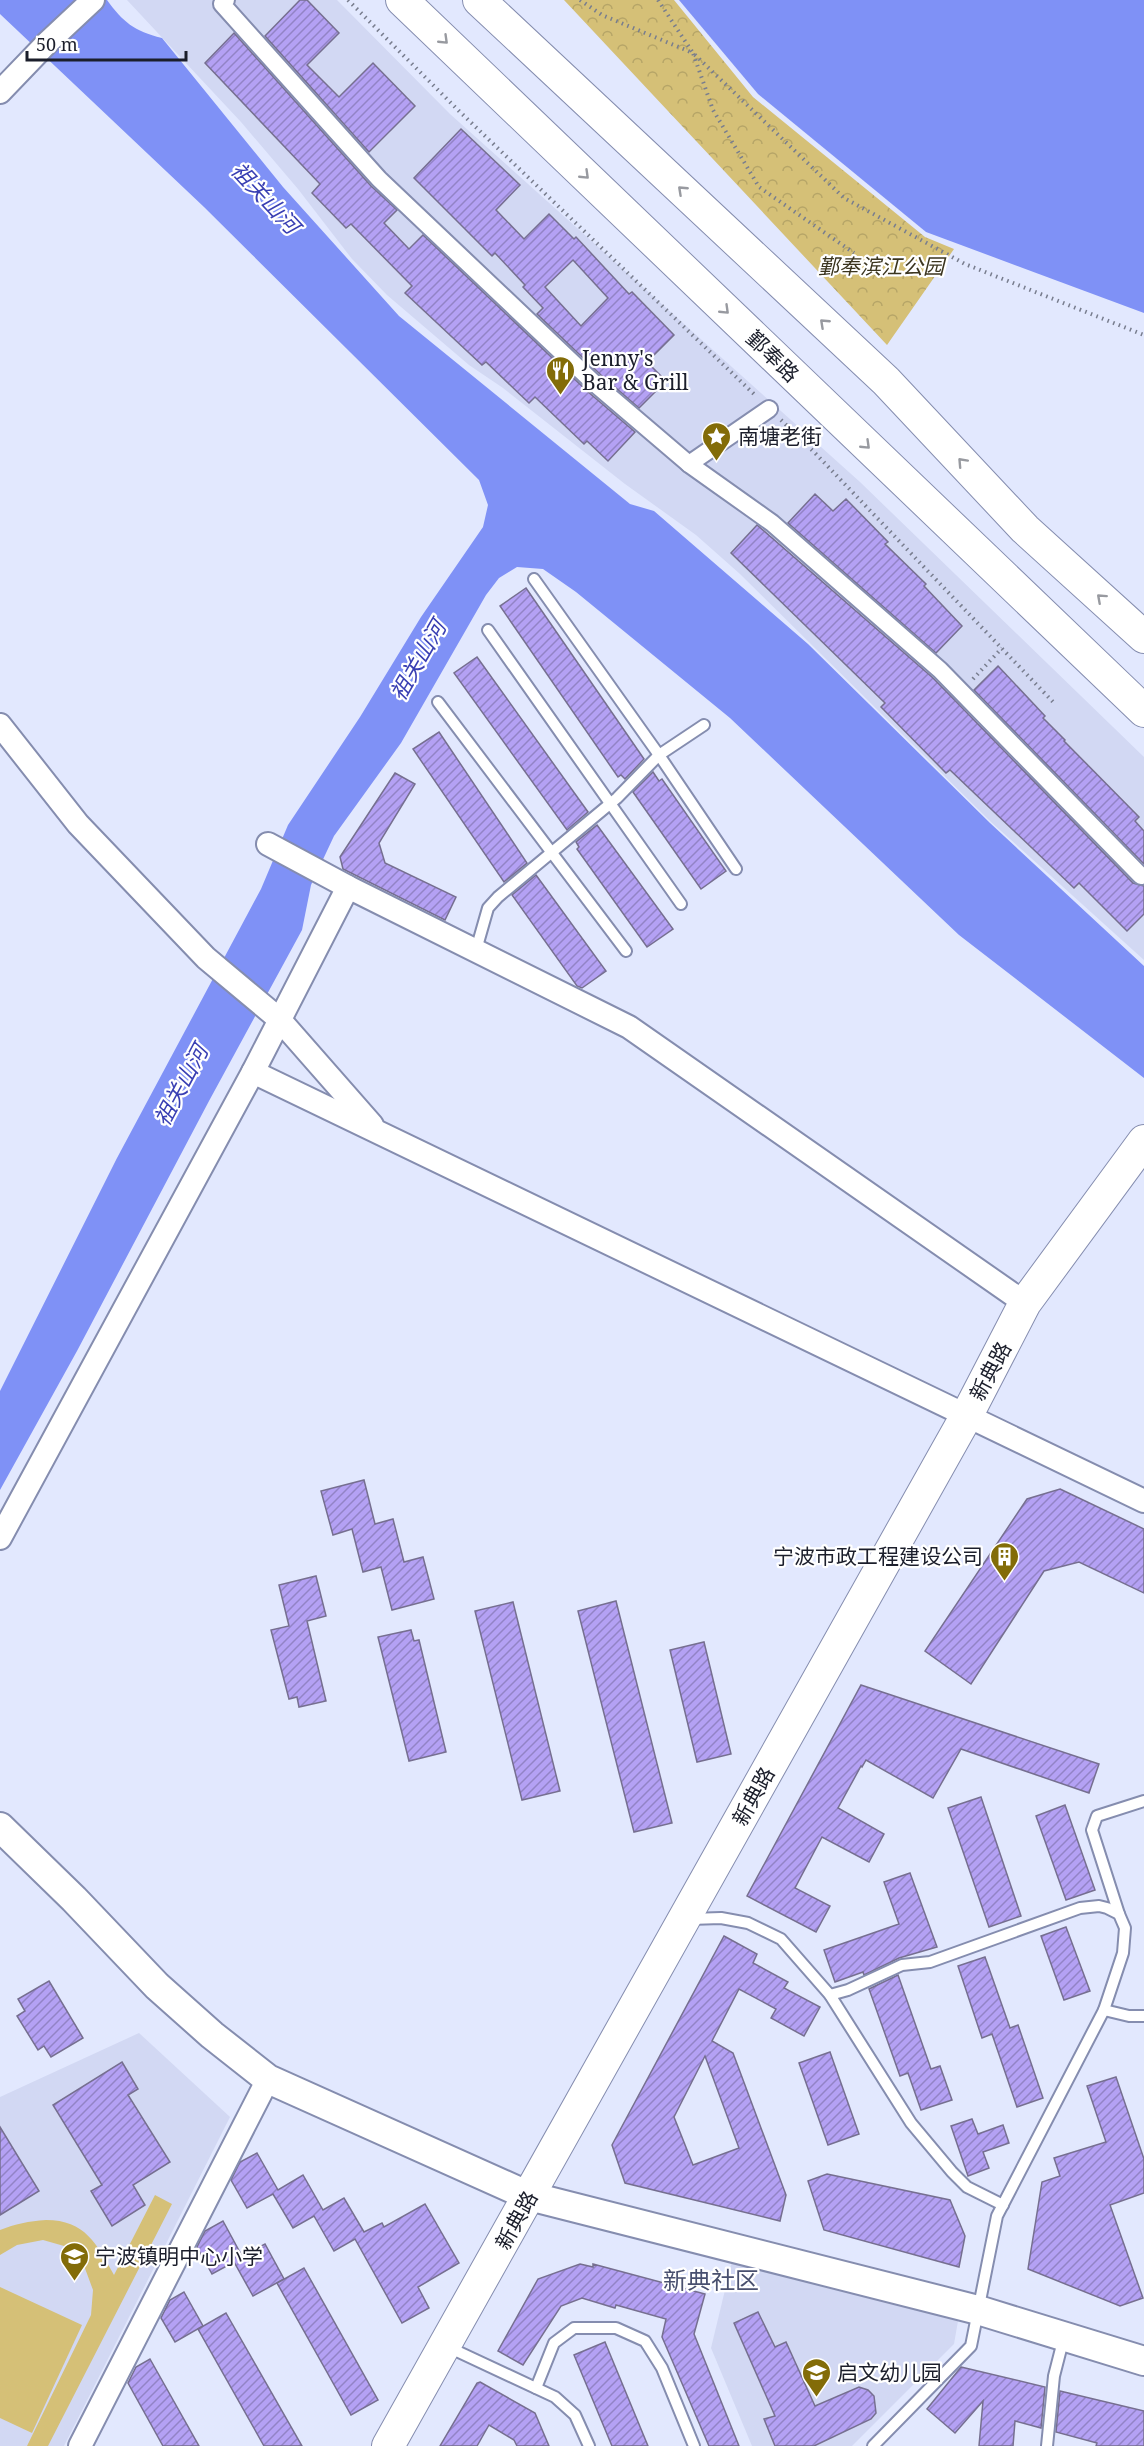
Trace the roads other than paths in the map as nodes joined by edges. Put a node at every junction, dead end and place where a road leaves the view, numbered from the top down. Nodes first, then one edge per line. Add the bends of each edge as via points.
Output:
1 (93, 0) edge
2 (226, 0) edge
3 (402, 0) edge
4 (479, 0) edge
5 (0, 92) edge
6 (769, 409) road end
7 (689, 464) junction
8 (534, 579) dead end
9 (488, 630) dead end
10 (1144, 638) edge
11 (438, 702) dead end
12 (1144, 711) edge
13 (0, 725) edge
14 (704, 725) dead end
15 (659, 755) junction
16 (611, 802) junction
17 (268, 844) dead end
18 (550, 853) junction
19 (736, 869) dead end
20 (1141, 876) dead end
21 (348, 886) junction
22 (681, 904) dead end
23 (476, 950) junction
24 (626, 951) dead end
25 (273, 1014) junction
26 (253, 1072) junction
27 (379, 1132) junction
28 (1139, 1149) edge
29 (1025, 1303) junction
30 (967, 1415) junction
31 (1144, 1501) edge
32 (0, 1538) edge
33 (1144, 1801) edge
34 (0, 1827) edge
35 (1119, 1914) junction
36 (684, 1919) junction
37 (830, 1995) junction
38 (1104, 2010) junction
39 (1144, 2016) edge
40 (268, 2079) junction
41 (529, 2196) junction
42 (1003, 2205) junction
43 (978, 2310) junction
44 (1064, 2337) junction
45 (445, 2346) junction
46 (1144, 2361) edge
47 (536, 2388) junction
48 (80, 2446) edge
49 (388, 2446) edge
50 (590, 2446) edge
51 (694, 2446) edge
52 (873, 2446) edge
53 (1047, 2446) edge

1 - 5 street
2 - 7 street via 222,4 379,179 594,383
3 -> 12 main road, 鄞奉路
10 -> 4 main road via 1025,529 886,381
6 - 7 street
7 - 20 street via 772,523 940,670
8 - 15 lane
9 - 16 lane
11 - 18 lane
13 - 25 street via 78,824 210,961
14 - 15 lane
15 - 16 lane
15 - 19 lane
16 - 18 lane
16 - 22 lane
17 - 21 street
18 - 23 lane via 488,908
18 - 24 lane
21 - 23 street
21 - 25 street
23 - 29 street via 628,1027
25 - 26 street
25 - 27 street
26 - 27 street
26 - 32 street
27 - 30 street
28 - 29 main road, 新典路
29 - 30 main road, 新典路
30 - 31 street
30 - 36 main road, 新典路
33 - 35 lane via 1098,1816 1092,1830
34 - 40 street via 157,1986 212,2036
35 - 37 lane via 1099,1906 1080,1908 930,1962 902,1965
35 - 38 lane via 1125,1928 1123,1953
36 - 37 lane via 721,1918 748,1923 782,1939
36 - 41 main road, 新典路
37 - 42 lane via 911,2123 967,2187
38 - 39 lane
38 - 42 lane
40 - 41 street
40 - 48 street
41 - 43 street
41 - 45 main road, 新典路
42 - 43 lane via 997,2216
43 - 44 street
43 - 52 lane via 971,2346
44 - 46 street
44 - 53 lane via 1054,2376
45 - 47 lane
45 - 49 main road, 新典路
47 - 50 lane via 555,2397 575,2415
47 - 51 lane via 554,2343 574,2328 616,2328 645,2341 662,2368

